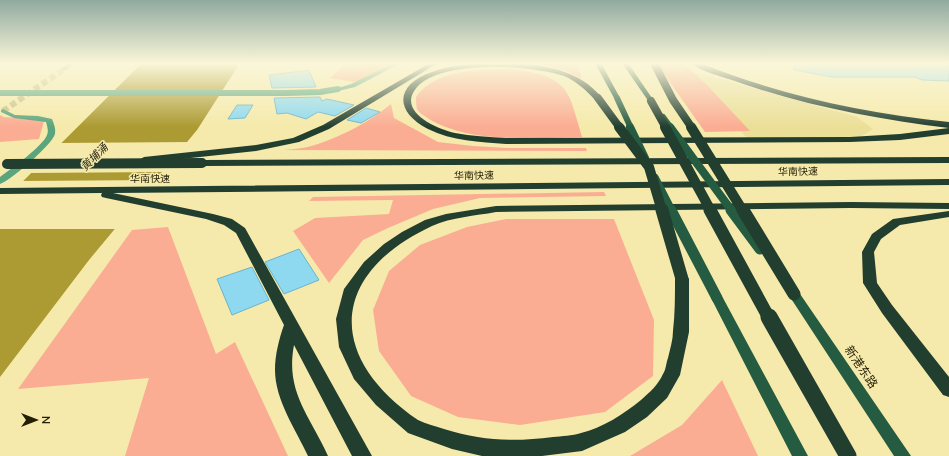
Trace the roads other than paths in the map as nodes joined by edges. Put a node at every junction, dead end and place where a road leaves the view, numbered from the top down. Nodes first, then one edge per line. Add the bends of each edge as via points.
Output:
1 (356, 84) edge
2 (399, 84) edge
3 (417, 84) edge
4 (582, 84) edge
5 (610, 84) edge
6 (640, 84) edge
7 (665, 84) edge
8 (753, 84) edge
9 (0, 93) edge
10 (651, 101) junction
11 (3, 111) dead end
12 (949, 126) edge
13 (949, 131) edge
14 (630, 141) edge
15 (630, 141) edge
16 (630, 141) edge
17 (630, 141) edge
18 (949, 160) edge
19 (4, 164) edge
20 (107, 164) junction
21 (649, 167) junction
22 (0, 181) edge
23 (949, 182) edge
24 (80, 190) junction
25 (0, 191) edge
26 (949, 206) edge
27 (949, 214) edge
28 (794, 294) junction
29 (291, 325) junction
30 (949, 390) edge
31 (318, 456) edge
32 (362, 456) edge
33 (800, 456) edge
34 (848, 456) edge
35 (903, 456) edge

1 - 9 street, bridge via 320,92 286,93
2 - 20 highway, bridge via 308,136 268,146
3 - 15 highway, bridge via 410,90 406,99 408,108 426,125 442,132 486,140
4 - 16 highway, bridge via 598,98
5 - 21 main road, bridge
6 - 10 main road
7 - 28 highway, bridge
8 - 12 highway via 874,115
10 - 28 main road, 新港东路, bridge
10 - 34 highway, bridge via 755,293
11 - 22 street via 9,116 41,118 49,121 52,127 51,136 43,145
13 - 14 highway, bridge via 851,139
17 - 21 highway, bridge
18 - 20 highway, 华南快速, bridge
19 - 20 highway, 华南快速, bridge
21 - 26 highway, bridge via 682,279 681,332 672,375 661,393 641,411 619,426 582,442 535,448 490,449 414,427 382,400 360,374 347,347 343,319 351,289 369,265 388,248 429,223 450,216 496,209 851,205
21 - 33 main road, bridge
23 - 24 highway, 华南快速
24 - 25 highway, 华南快速
24 - 29 highway via 219,219 235,226 260,264
27 - 30 highway via 897,222 876,237 868,252 870,283
28 - 35 main road, 新港东路
29 - 31 highway via 284,354 283,372 287,390
29 - 32 highway

